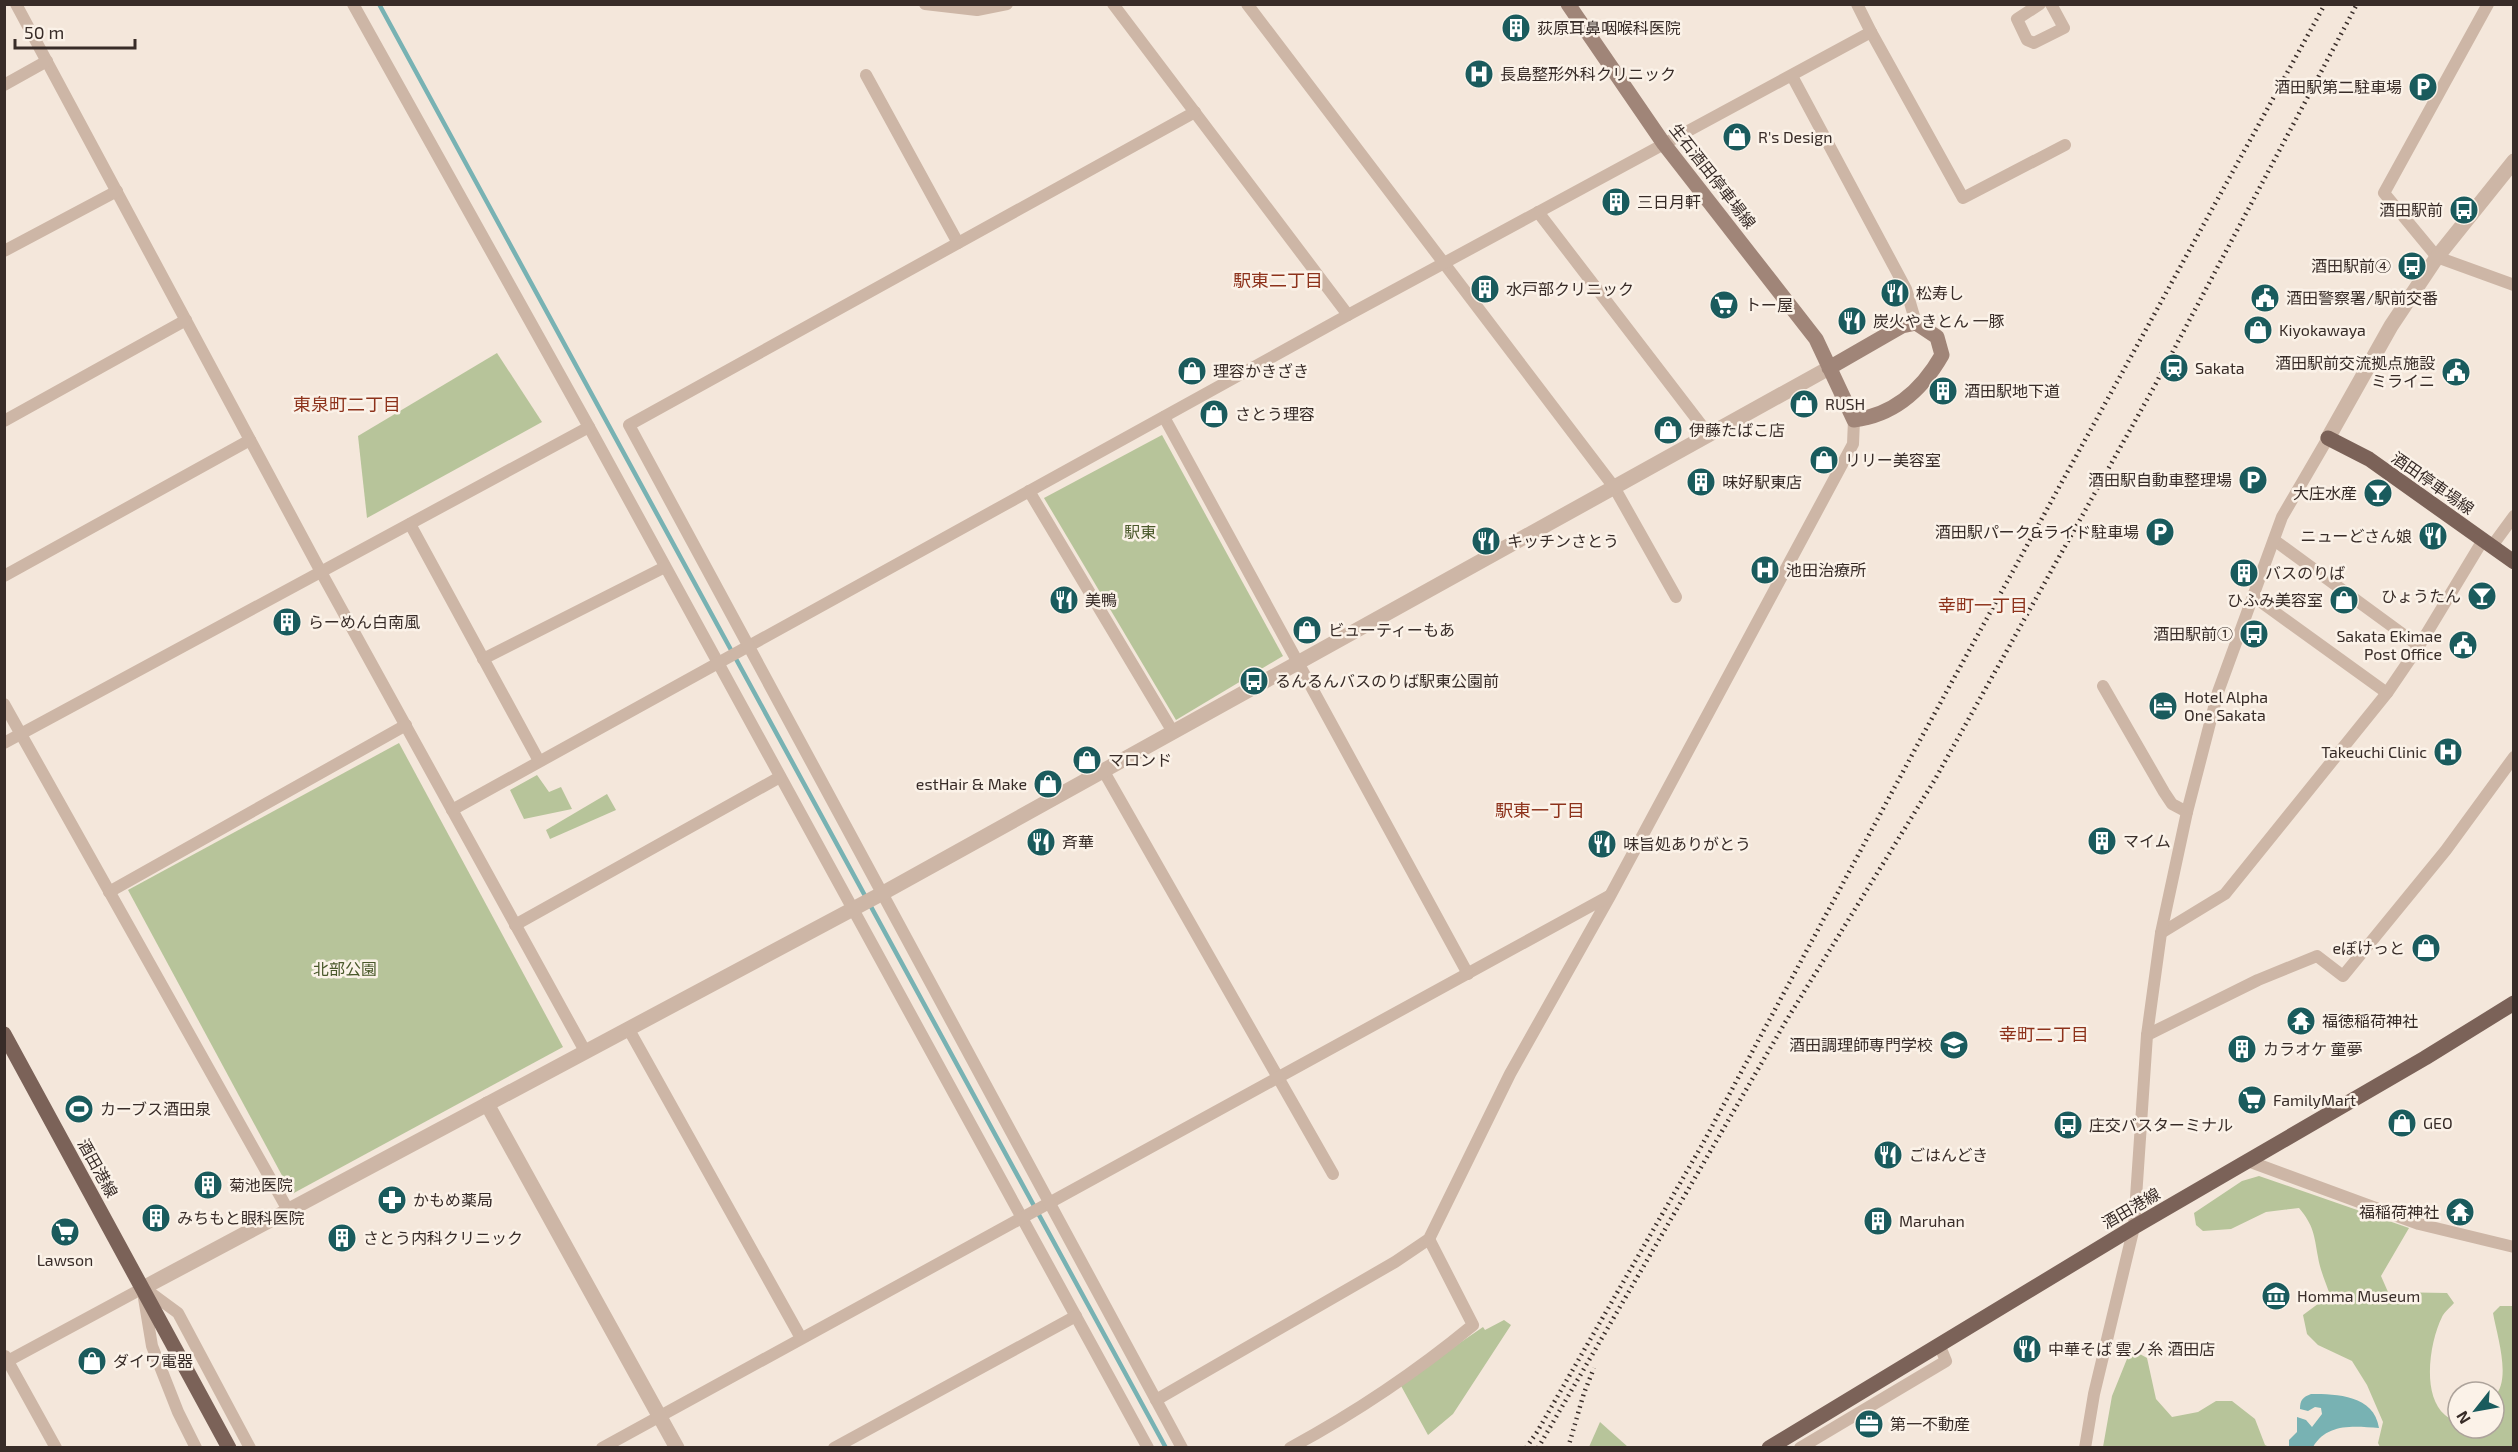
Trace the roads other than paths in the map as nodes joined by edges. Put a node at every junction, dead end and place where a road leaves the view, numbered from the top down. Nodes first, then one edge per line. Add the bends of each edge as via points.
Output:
1 (16, 4) edge
2 (353, 4) edge
3 (925, 4) edge
4 (1007, 4) edge
5 (1113, 4) edge
6 (1247, 4) edge
7 (1568, 4) edge
8 (1857, 4) edge
9 (2040, 4) edge
10 (2051, 4) edge
11 (2488, 4) edge
12 (1871, 32) junction
13 (47, 62) junction
14 (866, 75) dead end
15 (1792, 76) junction
16 (4, 85) edge
17 (1195, 112) junction
18 (1664, 144) junction
19 (2065, 145) dead end
20 (2514, 161) edge
21 (117, 191) junction
22 (1538, 212) junction
23 (958, 243) junction
24 (4, 251) edge
25 (2437, 257) junction
26 (1443, 263) junction
27 (2514, 285) edge
28 (1348, 315) junction
29 (186, 320) junction
30 (1916, 323) junction
31 (1829, 368) junction
32 (1164, 417) junction
33 (1854, 420) junction
34 (4, 421) edge
35 (589, 427) junction
36 (1709, 435) junction
37 (2328, 438) junction
38 (250, 440) junction
39 (1614, 487) junction
40 (1029, 491) junction
41 (2514, 516) edge
42 (410, 524) junction
43 (2274, 540) junction
44 (2488, 543) junction
45 (2514, 562) edge
46 (665, 567) junction
47 (321, 572) junction
48 (4, 576) edge
49 (1676, 597) dead end
50 (2253, 597) junction
51 (748, 646) junction
52 (2419, 646) junction
53 (483, 659) junction
54 (1299, 662) junction
55 (717, 663) junction
56 (2103, 686) dead end
57 (2387, 693) junction
58 (4, 704) edge
59 (405, 725) junction
60 (1173, 732) junction
61 (21, 734) junction
62 (4, 743) edge
63 (2514, 757) edge
64 (539, 761) junction
65 (1103, 770) junction
66 (780, 777) junction
67 (452, 810) junction
68 (2187, 812) junction
69 (110, 892) junction
70 (883, 892) junction
71 (1610, 896) junction
72 (852, 909) junction
73 (515, 925) junction
74 (2161, 933) junction
75 (1468, 974) junction
76 (2514, 1004) edge
77 (628, 1028) junction
78 (4, 1034) edge
79 (2147, 1035) junction
80 (585, 1051) junction
81 (1278, 1077) junction
82 (487, 1104) junction
83 (2248, 1161) junction
84 (1333, 1174) dead end
85 (1050, 1202) junction
86 (288, 1210) junction
87 (1021, 1217) junction
88 (2134, 1227) junction
89 (1429, 1239) junction
90 (2514, 1248) edge
91 (143, 1288) junction
92 (1076, 1316) junction
93 (801, 1338) junction
94 (1939, 1344) junction
95 (6, 1360) edge
96 (1156, 1400) junction
97 (660, 1416) junction
98 (56, 1448) edge
99 (196, 1448) edge
100 (229, 1448) edge
101 (250, 1448) edge
102 (602, 1448) edge
103 (677, 1448) edge
104 (834, 1448) edge
105 (1148, 1448) edge
106 (1182, 1448) edge
107 (1290, 1448) edge
108 (1769, 1448) edge
109 (1800, 1448) edge
110 (2085, 1448) edge

1 - 13 street
2 - 35 street
3 - 4 street via 977,10
5 - 17 street
6 - 26 street
7 - 18 main road, 生石酒田停車場線
8 - 12 street
9 - 10 street via 2017,19 2027,40 2034,43 2064,28
11 - 25 street via 2384,193
12 - 15 street
12 - 19 street via 1962,198
13 - 16 street
13 - 21 street
14 - 23 street
15 - 18 street
15 - 30 street via 1906,289
17 - 23 street
17 - 28 street
18 - 22 street
18 - 31 main road, 生石酒田停車場線 via 1816,339
20 - 25 street
21 - 24 street
21 - 29 street
22 - 26 street
22 - 36 street
23 - 51 street via 629,425
25 - 27 street
25 - 37 street via 2391,326
26 - 28 street
26 - 39 street
28 - 32 street
29 - 34 street
29 - 38 street
30 - 31 main road via 1902,326
30 - 33 main road via 1937,337 1942,355 1929,379 1899,403 1871,418
31 - 33 main road, 生石酒田停車場線
31 - 36 street
32 - 40 street
32 - 54 street
33 - 71 street via 1852,444
35 - 42 street
35 - 46 street
36 - 39 street
37 - 43 street via 2282,517
37 - 44 main road, 酒田停車場線 via 2364,456
38 - 47 street
38 - 48 street
39 - 49 street
39 - 54 street
40 - 51 street
40 - 60 street
41 - 44 street
42 - 47 street
42 - 53 street
43 - 50 street
43 - 52 street
44 - 45 main road, 酒田停車場線
44 - 52 street
46 - 53 street
46 - 55 street
47 - 59 street
47 - 61 street
50 - 57 street
50 - 68 street via 2218,692
51 - 55 street
51 - 70 street
52 - 57 street
53 - 64 street
54 - 60 street
54 - 75 street
55 - 64 street
55 - 66 street
56 - 68 street via 2172,804
57 - 74 street via 2225,894
58 - 61 street
59 - 67 street
59 - 69 street
60 - 65 street
61 - 62 street
61 - 69 street
63 - 79 street via 2446,850 2343,976 2317,956 2258,980
64 - 67 street
65 - 70 street
65 - 81 street
66 - 72 street
66 - 73 street
67 - 73 street
68 - 74 street
69 - 86 street
70 - 72 street
70 - 85 street
71 - 75 street
71 - 89 street via 1510,1074
72 - 77 street
72 - 87 street
73 - 80 street
74 - 79 street
75 - 81 street
76 - 83 main road, 酒田港線
77 - 80 street
77 - 93 street
78 - 91 main road, 酒田港線
79 - 88 street
80 - 82 street
81 - 84 street
81 - 85 street
82 - 86 street
82 - 97 street
83 - 88 main road, 酒田港線
83 - 90 street via 2419,1224
85 - 87 street
85 - 96 street
86 - 91 street
87 - 92 street
87 - 93 street
88 - 94 main road, 酒田港線
88 - 110 street
89 - 96 street
89 - 107 street via 1473,1325 1347,1417
91 - 95 street
91 - 99 street, 酒田港線 via 152,1346
91 - 100 main road, 酒田港線
91 - 101 street, 酒田港線 via 178,1313
92 - 104 street
92 - 105 street
93 - 97 street
94 - 108 main road, 酒田港線
94 - 109 street via 1946,1360
95 - 98 street
96 - 106 street
97 - 102 street
97 - 103 street

